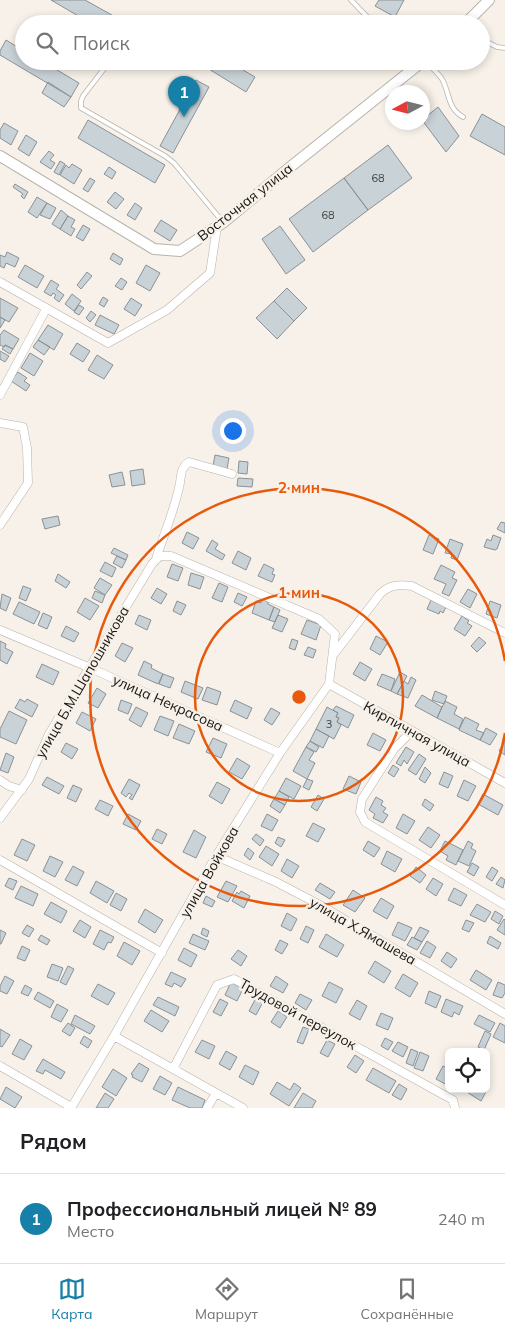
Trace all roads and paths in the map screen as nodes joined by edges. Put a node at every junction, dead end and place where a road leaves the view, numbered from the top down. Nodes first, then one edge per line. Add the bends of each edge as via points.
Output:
1 (351, 0) edge
2 (484, 1) edge
3 (365, 15) edge
4 (472, 15) edge
5 (490, 44) edge
6 (505, 48) edge
7 (103, 70) edge
8 (413, 70) edge
9 (433, 70) edge
10 (463, 117) dead end
11 (0, 156) edge
12 (220, 225) junction
13 (0, 282) edge
14 (46, 309) junction
15 (0, 395) edge
16 (0, 423) edge
17 (232, 474) dead end
18 (0, 525) edge
19 (156, 559) junction
20 (0, 630) edge
21 (505, 633) edge
22 (332, 655) junction
23 (88, 667) junction
24 (329, 684) junction
25 (412, 731) junction
26 (280, 753) junction
27 (0, 780) edge
28 (505, 783) edge
29 (22, 790) junction
30 (0, 818) edge
31 (216, 856) junction
32 (0, 860) edge
33 (505, 905) edge
34 (162, 953) junction
35 (505, 1014) edge
36 (114, 1036) junction
37 (0, 1066) edge
38 (173, 1069) junction
39 (216, 1093) junction
40 (71, 1108) edge
41 (207, 1108) edge
42 (242, 1108) edge
43 (455, 1108) edge

1 - 3 lane
2 - 4 street
5 - 6 lane
7 - 12 lane via 83,96 81,108 174,163
8 - 12 street, Восточная улица
9 - 10 lane via 442,79 456,113
11 - 12 street, Восточная улица via 154,249 180,252
12 - 14 street via 210,274 167,310 108,343
13 - 14 street
14 - 15 street
16 - 18 street via 24,427 28,483
17 - 19 street, улица Б.М.Шапошникова via 186,463
19 - 22 street, улица Войкова via 171,556 319,619 335,634
19 - 23 street, улица Б.М.Шапошникова
20 - 23 street, улица Некрасова
21 - 22 street via 412,586 395,585 380,594
22 - 24 street, улица Войкова
23 - 26 street, улица Некрасова
23 - 29 street, улица Б.М.Шапошникова via 49,734
24 - 25 street, Кирпичная улица
24 - 26 street, улица Войкова
25 - 28 street, Кирпичная улица
25 - 33 street via 394,749 362,799 360,812 365,822
26 - 31 street, улица Войкова
27 - 29 street
29 - 30 street, улица Б.М.Шапошникова
31 - 34 street, улица Войкова
31 - 35 street, улица Х.Ямашева via 320,905
32 - 34 street
34 - 36 street, улица Войкова
36 - 38 street
36 - 40 street, улица Войкова
37 - 40 street
38 - 39 street
38 - 43 street, Трудовой переулок via 217,985 234,979 453,1100
39 - 41 street
39 - 42 street

